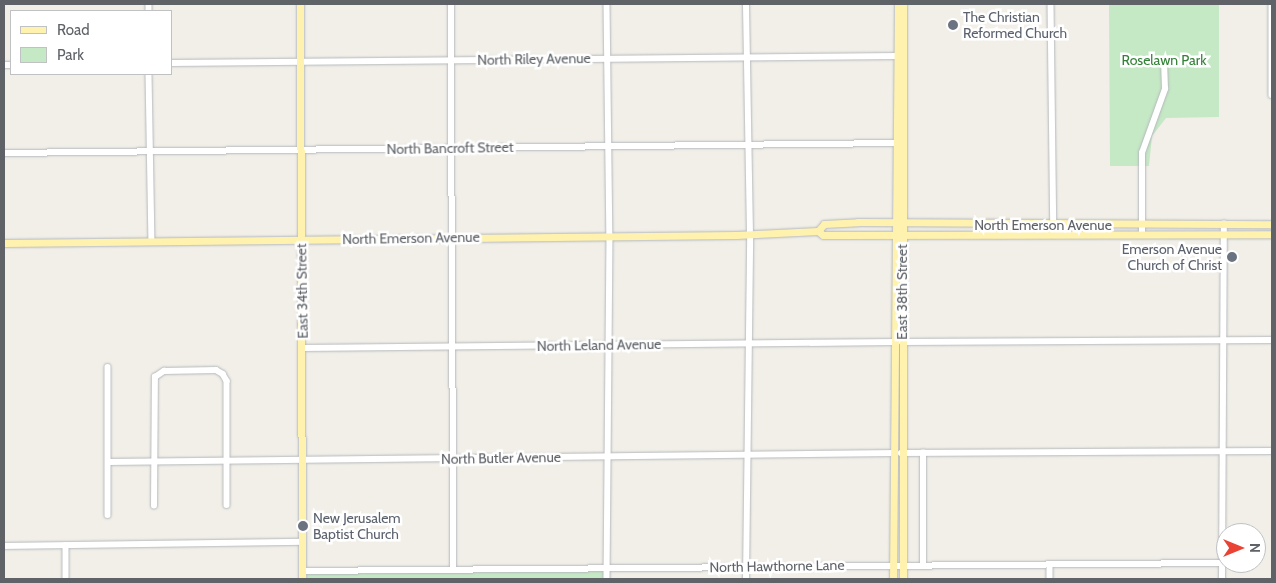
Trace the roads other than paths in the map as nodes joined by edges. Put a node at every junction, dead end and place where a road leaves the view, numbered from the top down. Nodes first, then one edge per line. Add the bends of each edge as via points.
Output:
1 (300, 4) edge
2 (451, 4) edge
3 (607, 4) edge
4 (746, 4) edge
5 (898, 4) edge
6 (903, 4) edge
7 (1051, 4) edge
8 (1272, 4) edge
9 (747, 56) junction
10 (897, 56) junction
11 (608, 58) junction
12 (452, 60) junction
13 (300, 62) junction
14 (172, 63) edge
15 (1164, 65) dead end
16 (149, 75) edge
17 (1272, 95) edge
18 (896, 143) junction
19 (747, 144) junction
20 (609, 146) junction
21 (453, 148) junction
22 (301, 149) junction
23 (150, 151) junction
24 (4, 153) edge
25 (900, 222) junction
26 (1224, 224) junction
27 (1272, 224) edge
28 (1054, 225) junction
29 (1142, 225) junction
30 (818, 231) junction
31 (899, 233) junction
32 (1142, 234) junction
33 (1224, 234) junction
34 (1272, 234) edge
35 (610, 235) junction
36 (750, 235) junction
37 (1054, 235) junction
38 (454, 237) junction
39 (302, 240) junction
40 (152, 241) junction
41 (4, 243) edge
42 (1223, 340) junction
43 (1272, 340) edge
44 (899, 342) junction
45 (749, 343) junction
46 (609, 345) junction
47 (454, 347) junction
48 (303, 348) junction
49 (108, 367) dead end
50 (1272, 451) edge
51 (1222, 452) junction
52 (898, 453) junction
53 (923, 453) junction
54 (747, 455) junction
55 (608, 457) junction
56 (454, 458) junction
57 (227, 460) junction
58 (302, 460) junction
59 (153, 461) junction
60 (108, 462) junction
61 (227, 505) dead end
62 (154, 506) dead end
63 (108, 515) dead end
64 (1222, 523) edge
65 (302, 542) junction
66 (66, 545) junction
67 (4, 546) edge
68 (1216, 563) edge
69 (893, 564) junction
70 (903, 564) junction
71 (923, 564) junction
72 (1050, 564) junction
73 (746, 566) junction
74 (608, 568) junction
75 (454, 569) junction
76 (302, 571) junction
77 (66, 579) edge
78 (302, 579) edge
79 (608, 579) edge
80 (746, 579) edge
81 (893, 579) edge
82 (903, 579) edge
83 (1050, 579) edge

1 - 13 main road, East 34th Street
2 - 12 street
3 - 11 street
4 - 9 street
5 - 10 main road, East 38th Street
6 - 25 main road, East 38th Street
7 - 28 street
8 - 17 street
9 - 10 street, North Riley Avenue
9 - 11 street, North Riley Avenue
9 - 19 street
10 - 18 main road, East 38th Street
11 - 12 street, North Riley Avenue
11 - 20 street
12 - 13 street, North Riley Avenue
12 - 21 street
13 - 14 street, North Riley Avenue
13 - 22 main road, East 34th Street
15 - 29 street via 1165,89 1142,153
16 - 23 street
18 - 19 street, North Bancroft Street
18 - 25 main road, East 38th Street
19 - 20 street, North Bancroft Street
19 - 36 street
20 - 21 street, North Bancroft Street
20 - 35 street
21 - 22 street, North Bancroft Street
21 - 38 street
22 - 23 street, North Bancroft Street
22 - 39 main road, East 34th Street
23 - 24 street, North Bancroft Street
23 - 40 street
25 - 28 main road, North Emerson Avenue
25 - 30 main road, North Emerson Avenue via 824,224
25 - 31 main road, East 38th Street
26 - 27 main road, North Emerson Avenue
26 - 29 main road, North Emerson Avenue
26 - 33 street
28 - 29 main road, North Emerson Avenue
28 - 37 street
29 - 32 street
30 - 31 main road, North Emerson Avenue via 823,235
30 - 36 main road, North Emerson Avenue
31 - 37 main road, North Emerson Avenue
31 - 44 main road, East 38th Street
32 - 33 main road, North Emerson Avenue
32 - 37 main road, North Emerson Avenue
33 - 34 main road, North Emerson Avenue
33 - 42 street
35 - 36 main road, North Emerson Avenue
35 - 38 main road, North Emerson Avenue
35 - 46 street
36 - 45 street
38 - 39 main road, North Emerson Avenue
38 - 47 street
39 - 40 main road, North Emerson Avenue
39 - 48 main road, East 34th Street
40 - 41 main road, North Emerson Avenue
42 - 43 street, North Leland Avenue
42 - 44 street, North Leland Avenue
42 - 51 street
44 - 45 street, North Leland Avenue
44 - 52 main road, East 38th Street
45 - 46 street, North Leland Avenue
45 - 54 street
46 - 47 street, North Leland Avenue
46 - 55 street
47 - 48 street, North Leland Avenue
47 - 56 street
48 - 58 main road, East 34th Street
49 - 60 street
50 - 51 street, North Butler Avenue
51 - 53 street, North Butler Avenue
51 - 64 street
52 - 53 street, North Butler Avenue
52 - 54 street, North Butler Avenue
52 - 69 main road, East 38th Street
52 - 70 main road, East 38th Street
53 - 71 street
54 - 55 street, North Butler Avenue
54 - 73 street
55 - 56 street, North Butler Avenue
55 - 74 street
56 - 58 street, North Butler Avenue
56 - 75 street
57 - 58 street, North Butler Avenue
57 - 59 street, North Butler Avenue
57 - 59 street via 227,381 224,374 216,370 158,374 154,382
57 - 61 street
58 - 65 main road, East 34th Street
59 - 60 street, North Butler Avenue
59 - 62 street
60 - 63 street
65 - 66 street
65 - 76 main road, East 34th Street
66 - 67 street
66 - 77 street
68 - 72 street, North Hawthorne Lane
69 - 70 street, North Hawthorne Lane
69 - 73 street, North Hawthorne Lane
69 - 81 main road, East 38th Street
70 - 71 street, North Hawthorne Lane
70 - 82 main road, East 38th Street
71 - 72 street, North Hawthorne Lane
72 - 83 street
73 - 74 street, North Hawthorne Lane
73 - 80 street
74 - 75 street, North Hawthorne Lane
74 - 79 street
75 - 76 street, North Hawthorne Lane
76 - 78 main road, East 34th Street

